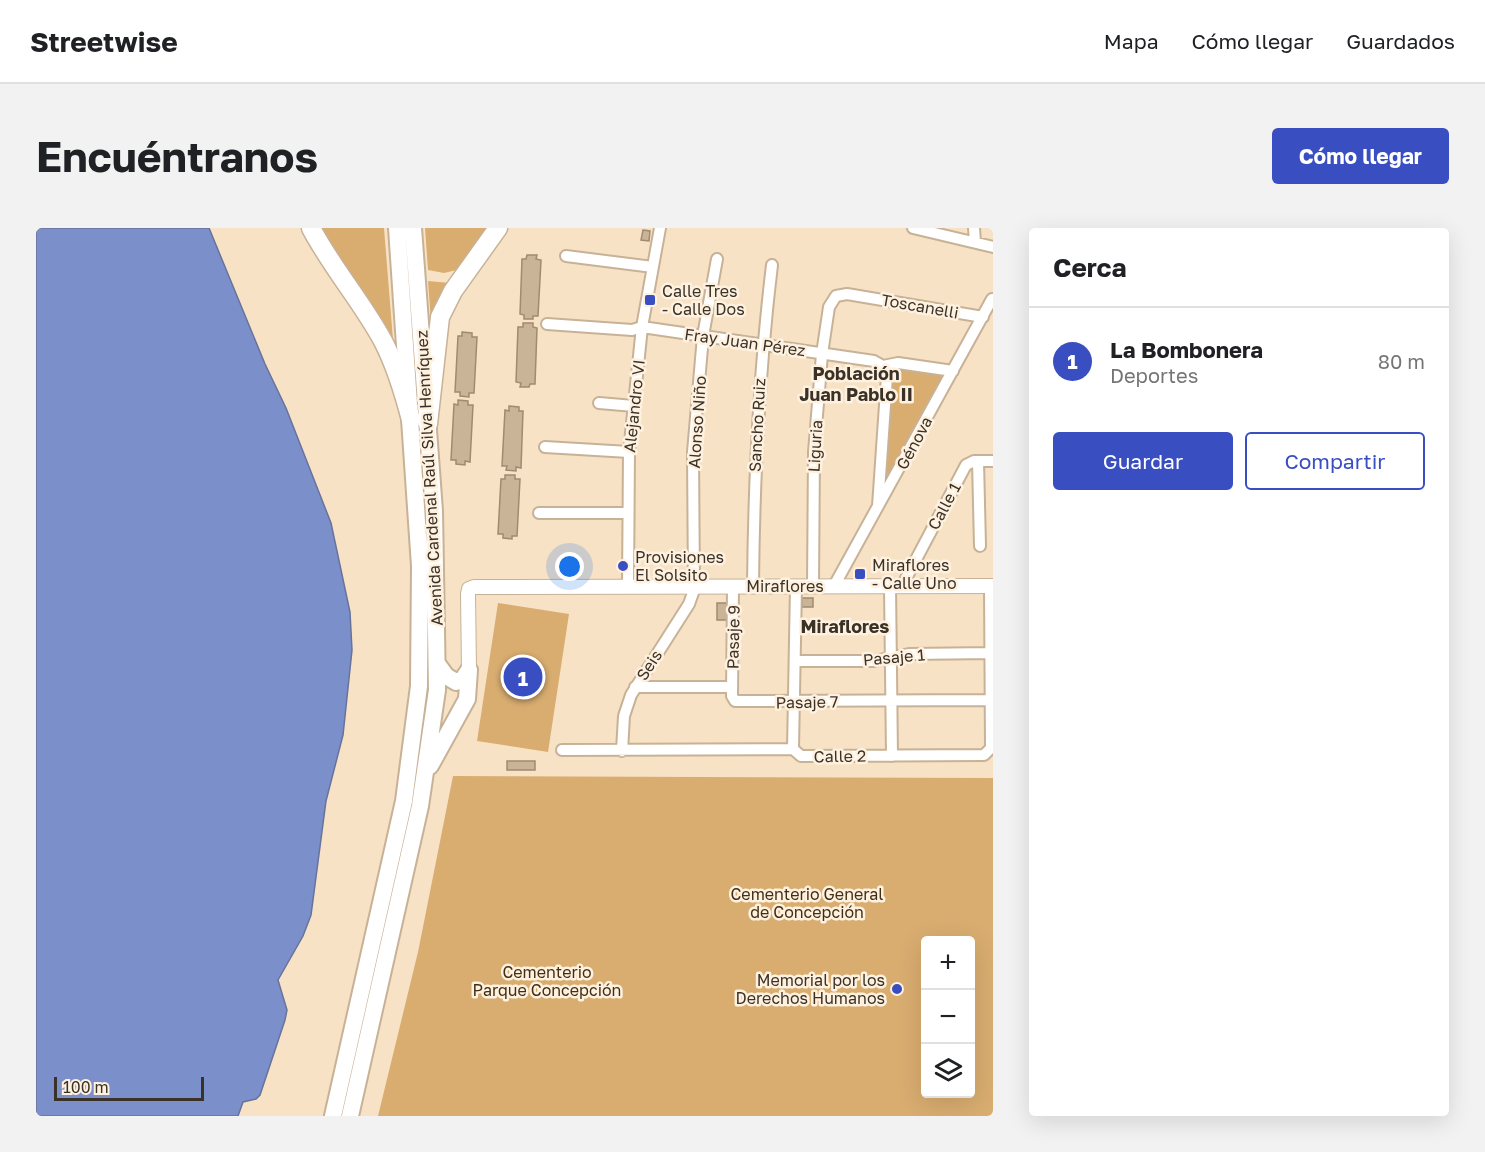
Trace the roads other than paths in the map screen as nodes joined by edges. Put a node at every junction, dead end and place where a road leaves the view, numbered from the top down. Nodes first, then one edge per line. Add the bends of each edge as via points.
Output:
1 (311, 228) edge
2 (398, 228) edge
3 (413, 228) edge
4 (498, 228) edge
5 (660, 228) edge
6 (913, 228) edge
7 (974, 228) edge
8 (975, 242) junction
9 (993, 246) edge
10 (567, 256) dead end
11 (717, 259) dead end
12 (772, 265) dead end
13 (653, 267) junction
14 (858, 295) joint
15 (992, 299) edge
16 (983, 317) junction
17 (547, 324) dead end
18 (642, 327) junction
19 (703, 336) junction
20 (762, 345) junction
21 (822, 354) junction
22 (883, 366) junction
23 (953, 371) junction
24 (599, 403) dead end
25 (634, 406) junction
26 (419, 422) junction
27 (545, 447) dead end
28 (630, 452) junction
29 (976, 461) junction
30 (993, 461) edge
31 (877, 510) junction
32 (539, 513) dead end
33 (628, 513) junction
34 (980, 546) dead end
35 (628, 586) junction
36 (695, 586) junction
37 (733, 586) junction
38 (753, 586) junction
39 (796, 586) junction
40 (813, 586) junction
41 (834, 586) junction
42 (896, 586) junction
43 (992, 586) edge
44 (992, 653) edge
45 (891, 658) junction
46 (795, 661) junction
47 (438, 665) junction
48 (470, 670) junction
49 (635, 687) junction
50 (732, 687) junction
51 (991, 700) junction
52 (891, 701) junction
53 (794, 702) junction
54 (992, 731) edge
55 (793, 749) junction
56 (562, 750) dead end
57 (622, 751) junction
58 (892, 756) junction
59 (424, 778) junction
60 (333, 1116) edge
61 (350, 1116) edge

1 - 26 highway via 382,339
2 - 26 main road, Avenida Cardenal Raúl Silva Henríquez
3 - 26 main road, Avenida Cardenal Raúl Silva Henríquez
4 - 26 highway via 453,291 440,317
5 - 13 street, Alejandro VI
6 - 8 street
7 - 8 street
8 - 9 street
10 - 13 street
11 - 19 street, Alonso Niño
12 - 20 street, Sancho Ruiz
13 - 18 street, Alejandro VI
14 - 16 street, Toscanelli
14 - 21 street, Liguria via 840,294 832,301
15 - 16 street, Génova
16 - 23 street, Génova
17 - 18 street, Fray Juan Pérez via 632,330
18 - 19 street, Fray Juan Pérez
18 - 25 street, Alejandro VI
19 - 20 street, Fray Juan Pérez
19 - 36 street, Alonso Niño via 693,452
20 - 21 street, Fray Juan Pérez
20 - 38 street, Sancho Ruiz via 755,452
21 - 22 street, Fray Juan Pérez via 874,361
21 - 40 street, Liguria via 814,452
22 - 23 street, Fray Juan Pérez via 898,363
22 - 31 street via 887,376
23 - 31 street, Génova
24 - 25 street
25 - 28 street, Alejandro VI
26 - 47 main road, Avenida Cardenal Raúl Silva Henríquez via 436,550
26 - 60 main road, Avenida Cardenal Raúl Silva Henríquez via 421,647 417,717 400,819
27 - 28 street
28 - 33 street, Alejandro VI
29 - 30 street
29 - 34 street
29 - 42 street, Calle 1 via 964,467
31 - 41 street, Génova
32 - 33 street
33 - 35 street, Alejandro VI
35 - 36 street, Miraflores
35 - 48 street, Miraflores via 469,589
36 - 37 street, Miraflores
36 - 49 street, Seis via 689,604
37 - 38 street, Miraflores
37 - 50 street, Pasaje 9
38 - 39 street, Miraflores
39 - 40 street, Miraflores
39 - 46 street
40 - 41 street, Miraflores
41 - 42 street, Miraflores
42 - 43 street, Miraflores
42 - 45 street
43 - 44 street
44 - 45 street, Pasaje 1 via 909,654
44 - 51 street
45 - 46 street, Pasaje 1
45 - 52 street
46 - 53 street
47 - 48 main road via 456,682
47 - 59 main road, Avenida Cardenal Raúl Silva Henríquez
48 - 59 main road via 467,699
49 - 50 street
49 - 57 street, Seis via 626,708
50 - 53 street, Pasaje 7 via 732,698 737,702
51 - 52 street, Pasaje 7
51 - 54 street
52 - 53 street, Pasaje 7
52 - 58 street
53 - 55 street
54 - 58 street, Calle 2 via 989,753 984,755
55 - 57 street, Calle 2
55 - 58 street, Calle 2 via 801,756
56 - 57 street, Calle 2
59 - 61 main road, Avenida Cardenal Raúl Silva Henríquez

